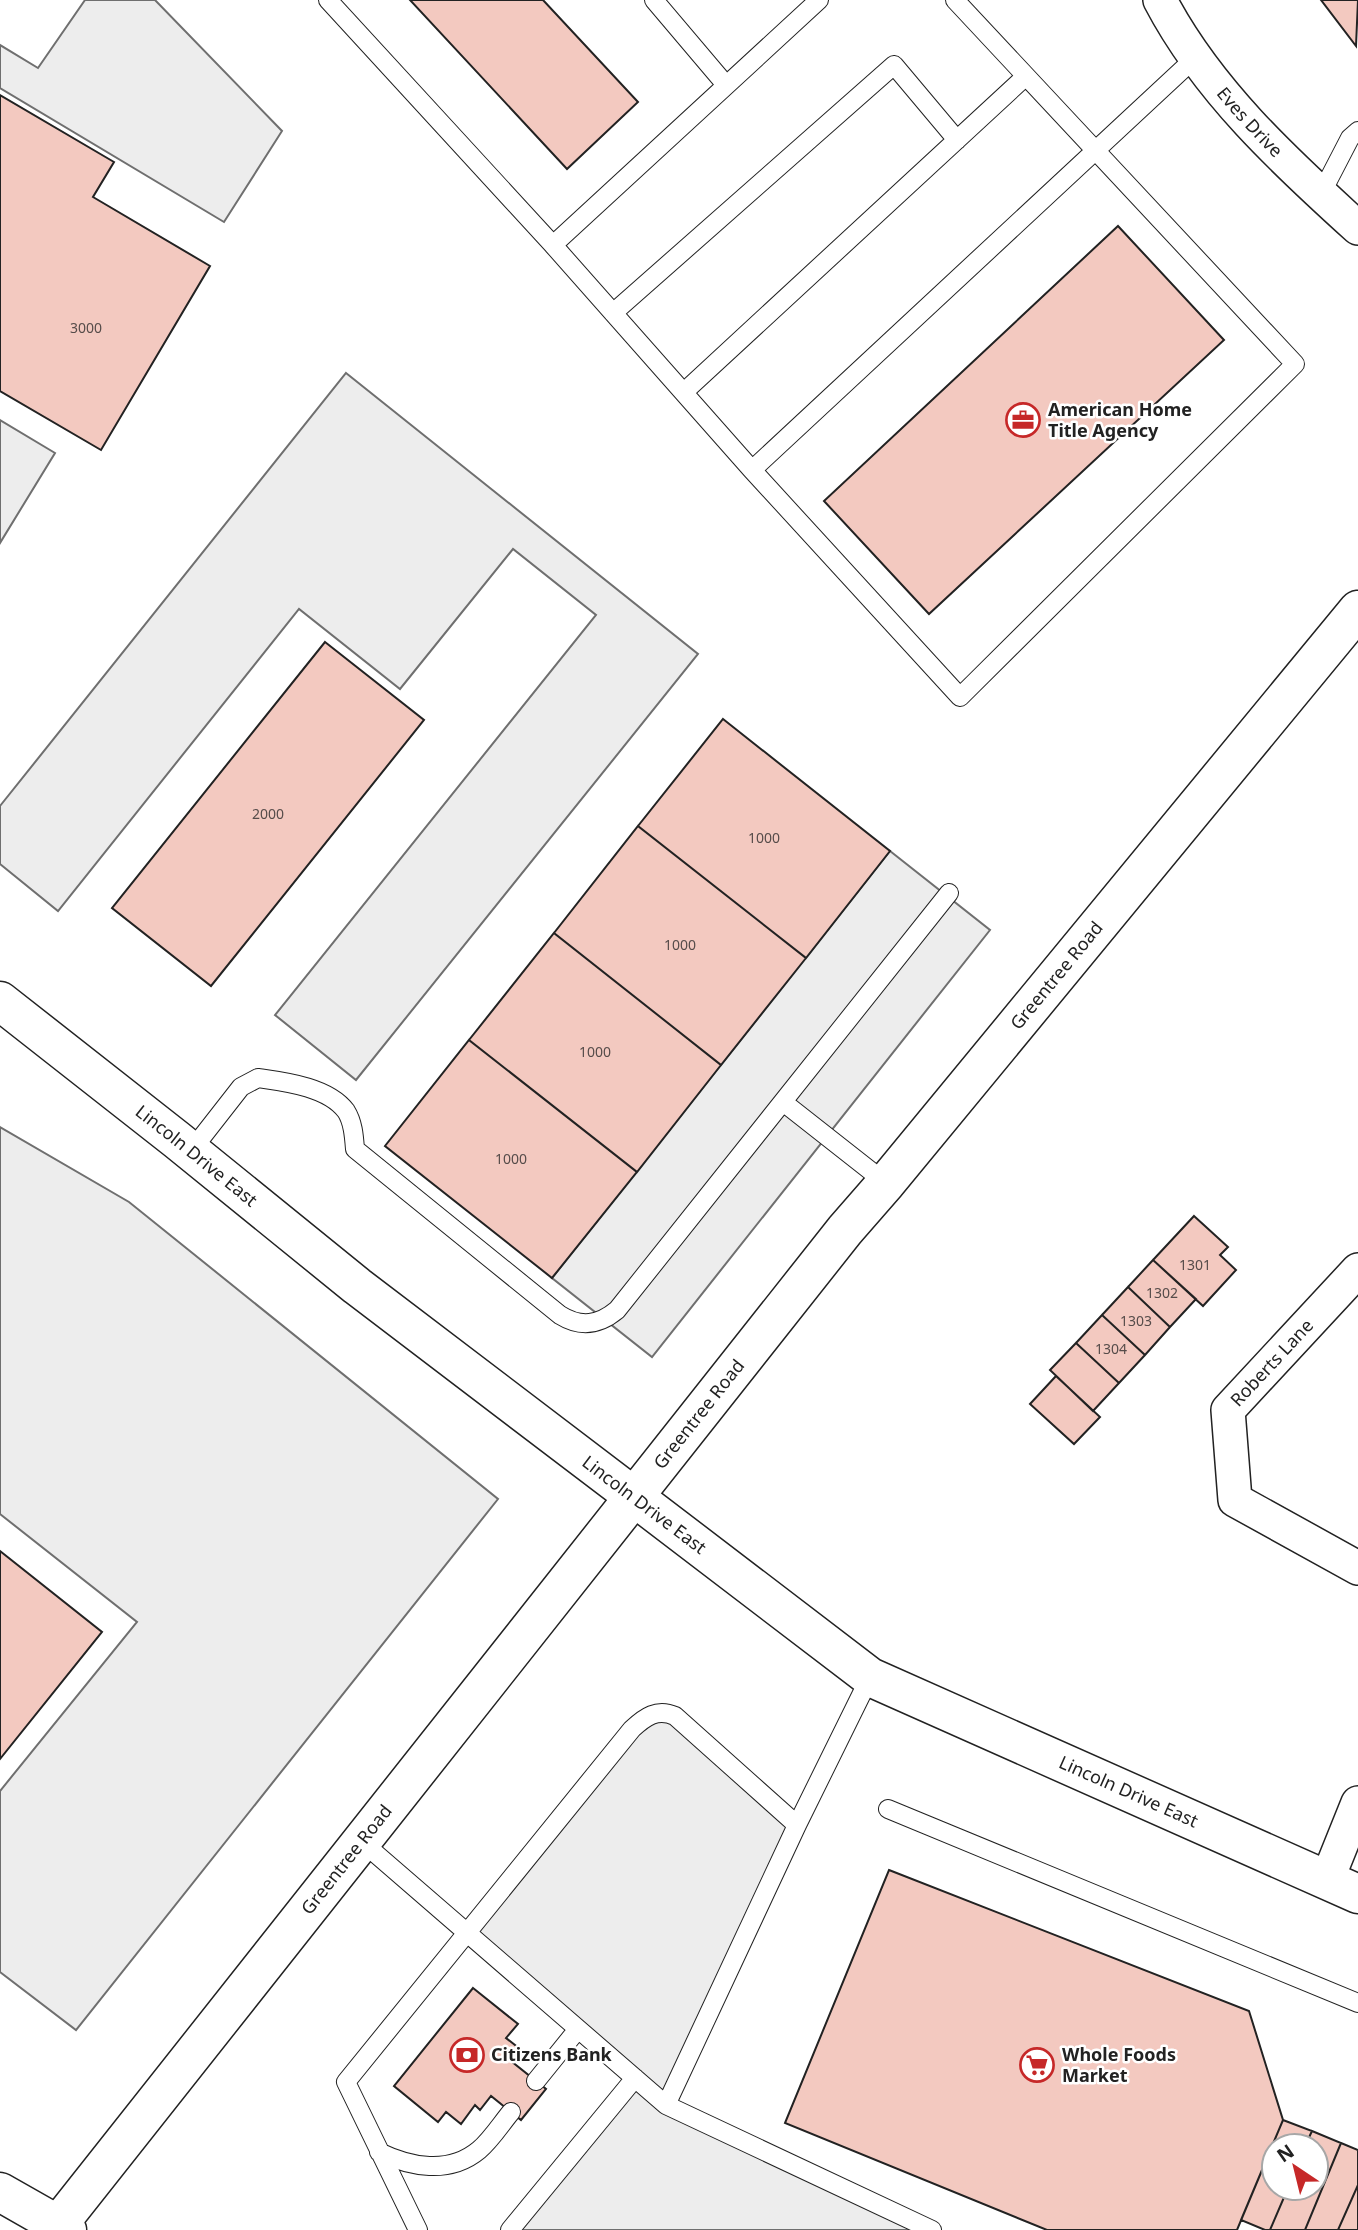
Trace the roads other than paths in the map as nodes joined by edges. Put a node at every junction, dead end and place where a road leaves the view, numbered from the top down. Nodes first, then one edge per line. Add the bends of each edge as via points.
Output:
1 (328, 0) edge
2 (654, 0) edge
3 (819, 0) edge
4 (955, 0) edge
5 (1160, 0) edge
6 (1196, 57) junction
7 (1026, 76) junction
8 (726, 85) junction
9 (1358, 131) edge
10 (957, 140) junction
11 (1096, 150) junction
12 (1321, 194) junction
13 (1358, 228) edge
14 (553, 245) junction
15 (613, 313) junction
16 (684, 393) junction
17 (752, 470) junction
18 (1358, 610) edge
19 (949, 893) dead end
20 (0, 1001) edge
21 (783, 1102) junction
22 (191, 1151) junction
23 (886, 1183) junction
24 (1358, 1270) edge
25 (633, 1496) junction
26 (1358, 1569) edge
27 (870, 1677) junction
28 (1358, 1803) edge
29 (888, 1809) dead end
30 (797, 1825) junction
31 (361, 1841) junction
32 (1342, 1887) edge
33 (467, 1933) junction
34 (1358, 2003) edge
35 (578, 2029) junction
36 (635, 2078) junction
37 (536, 2081) dead end
38 (666, 2105) junction
39 (511, 2112) dead end
40 (379, 2152) junction
41 (0, 2192) edge
42 (59, 2229) edge
43 (418, 2230) edge
44 (510, 2230) edge
45 (932, 2230) edge

1 - 14 lane
2 - 8 lane
3 - 8 lane
4 - 7 lane
5 - 6 street, Eves Drive
6 - 11 lane
6 - 12 street, Eves Drive via 1232,104
7 - 10 lane
7 - 11 lane
8 - 14 lane
9 - 12 lane
10 - 15 lane via 894,65
10 - 16 lane
11 - 17 lane
11 - 17 lane via 1295,364 960,697
12 - 13 street, Eves Drive
14 - 15 lane
15 - 16 lane
16 - 17 lane
18 - 23 main road, Greentree Road
19 - 21 lane
20 - 22 main road, Lincoln Drive East
21 - 22 lane via 615,1312 594,1323 573,1322 561,1315 355,1149 346,1112 317,1091 258,1078 241,1087
21 - 23 lane
22 - 25 main road, Lincoln Drive East via 358,1286
23 - 25 main road, Greentree Road
24 - 26 street, Roberts Lane via 1227,1410 1235,1500
25 - 27 main road, Lincoln Drive East
25 - 31 main road, Greentree Road
27 - 30 lane
27 - 32 main road, Lincoln Drive East
28 - 32 street
29 - 34 lane
30 - 33 lane via 682,1721 668,1713 656,1713 632,1729
30 - 38 lane
31 - 33 lane
31 - 42 main road, Greentree Road
33 - 35 lane
33 - 40 lane via 346,2082
35 - 36 lane
35 - 37 lane
36 - 38 lane
36 - 44 lane
38 - 45 lane
39 - 40 lane via 479,2151 455,2163 429,2167 403,2163
40 - 43 lane
41 - 42 main road

